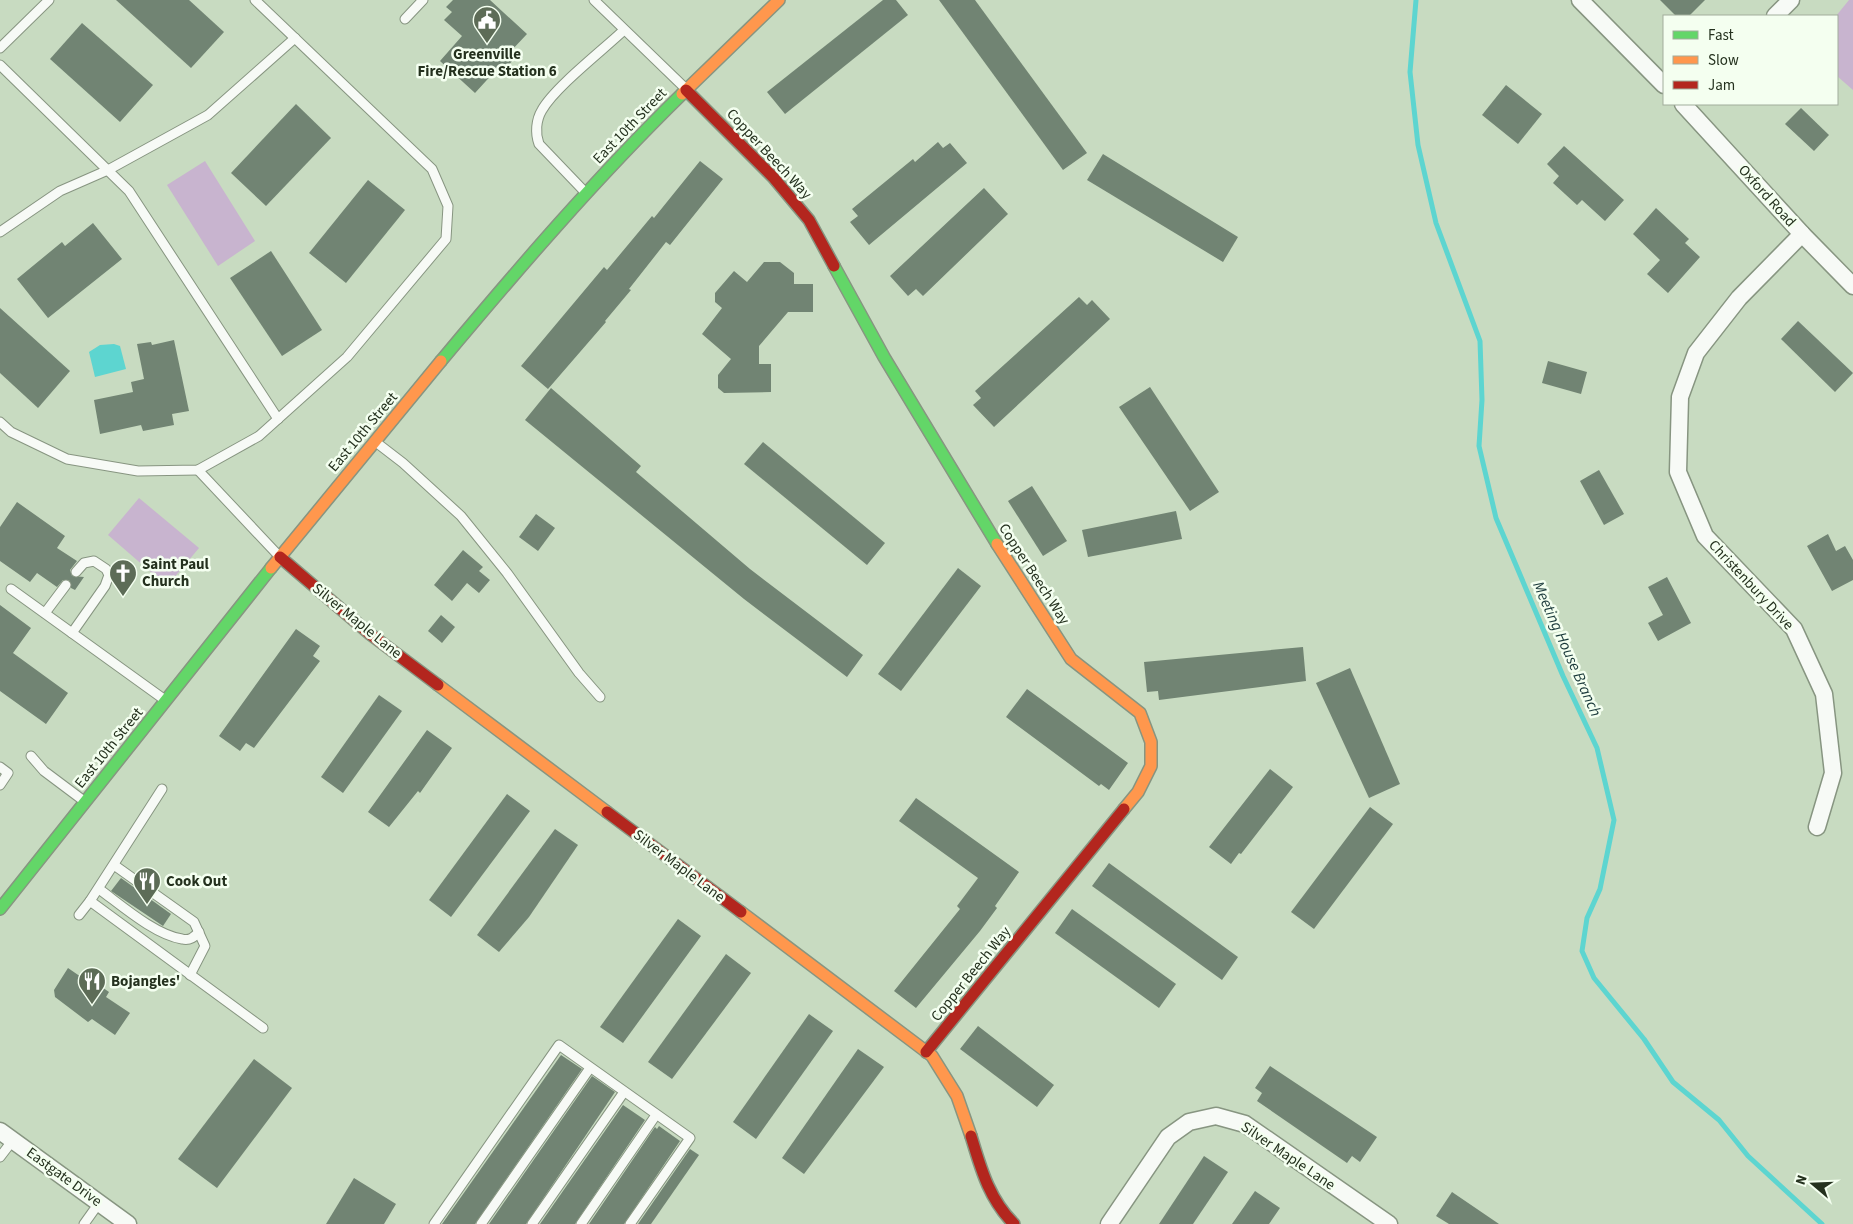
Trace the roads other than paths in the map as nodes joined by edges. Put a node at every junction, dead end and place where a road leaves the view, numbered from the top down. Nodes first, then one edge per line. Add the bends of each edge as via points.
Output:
1 (49, 0) edge
2 (256, 0) edge
3 (423, 0) edge
4 (594, 0) edge
5 (779, 0) edge
6 (1580, 0) edge
7 (1791, 0) edge
8 (1776, 15) edge
9 (405, 19) dead end
10 (624, 30) junction
11 (295, 38) junction
12 (0, 48) edge
13 (0, 65) edge
14 (1663, 84) edge
15 (686, 90) junction
16 (1685, 105) edge
17 (108, 170) junction
18 (586, 193) junction
19 (0, 232) edge
20 (1802, 234) junction
21 (1853, 286) edge
22 (278, 419) junction
23 (0, 422) edge
24 (375, 442) junction
25 (198, 470) junction
26 (280, 557) junction
27 (76, 572) dead end
28 (66, 584) dead end
29 (11, 589) dead end
30 (46, 613) junction
31 (72, 632) junction
32 (600, 697) dead end
33 (165, 701) junction
34 (31, 756) dead end
35 (0, 767) edge
36 (0, 785) edge
37 (162, 790) dead end
38 (85, 801) junction
39 (1817, 827) dead end
40 (114, 865) junction
41 (99, 888) junction
42 (90, 901) junction
43 (0, 909) edge
44 (79, 915) dead end
45 (199, 932) junction
46 (190, 975) junction
47 (263, 1028) dead end
48 (926, 1052) junction
49 (590, 1068) junction
50 (624, 1092) junction
51 (656, 1115) junction
52 (6, 1135) edge
53 (0, 1157) edge
54 (99, 1203) junction
55 (84, 1224) edge
56 (128, 1224) edge
57 (434, 1224) edge
58 (481, 1224) edge
59 (532, 1224) edge
60 (581, 1224) edge
61 (630, 1224) edge
62 (1014, 1224) edge
63 (1109, 1224) edge
64 (1389, 1224) edge

1 - 12 lane
2 - 11 lane
3 - 9 lane
4 - 10 lane
5 - 15 street, East 10th Street
6 - 14 street
7 - 8 street
10 - 15 lane
10 - 18 lane via 552,96 541,111 537,124 539,144
11 - 17 lane via 208,115
11 - 22 lane via 432,169 448,206 446,238 346,357
13 - 17 lane
15 - 18 street, East 10th Street
15 - 48 street, Copper Beech Way via 773,176 809,220 884,357 970,503 1071,659 1140,713 1151,742 1151,766 1138,792
16 - 20 street, Oxford Road
17 - 19 lane via 60,191
17 - 22 lane via 129,191
18 - 24 street, East 10th Street via 515,272
20 - 21 street, Oxford Road
20 - 39 street, Christenbury Drive via 1739,298 1696,353 1680,397 1678,472 1705,536 1794,629 1824,694 1833,773
22 - 25 lane via 259,436
23 - 25 lane via 11,432 67,459 138,471
24 - 26 street, East 10th Street
24 - 32 lane via 461,516
25 - 26 lane
26 - 33 street, East 10th Street
26 - 48 street, Silver Maple Lane via 370,634
27 - 31 lane via 84,563 94,561 109,575 105,586
28 - 30 lane
29 - 30 lane
30 - 31 lane
31 - 33 lane
33 - 38 street, East 10th Street
34 - 38 lane via 44,771
35 - 36 lane via 8,773
37 - 40 lane
38 - 43 street, East 10th Street
40 - 41 lane
40 - 45 lane via 194,922
41 - 42 lane
41 - 45 lane via 145,922 166,933 182,940 191,939
42 - 44 lane
42 - 46 lane
45 - 46 lane via 205,946
46 - 47 lane
48 - 62 street, Silver Maple Lane via 932,1056 960,1102 989,1191
49 - 50 lane
49 - 57 lane via 559,1045
49 - 58 lane
50 - 51 lane
50 - 59 lane
51 - 60 lane
51 - 61 lane via 690,1138
52 - 53 lane
52 - 54 street, Eastgate Drive
54 - 55 lane
54 - 56 street, Eastgate Drive
63 - 64 street, Silver Maple Lane via 1168,1137 1189,1122 1216,1116 1245,1124

